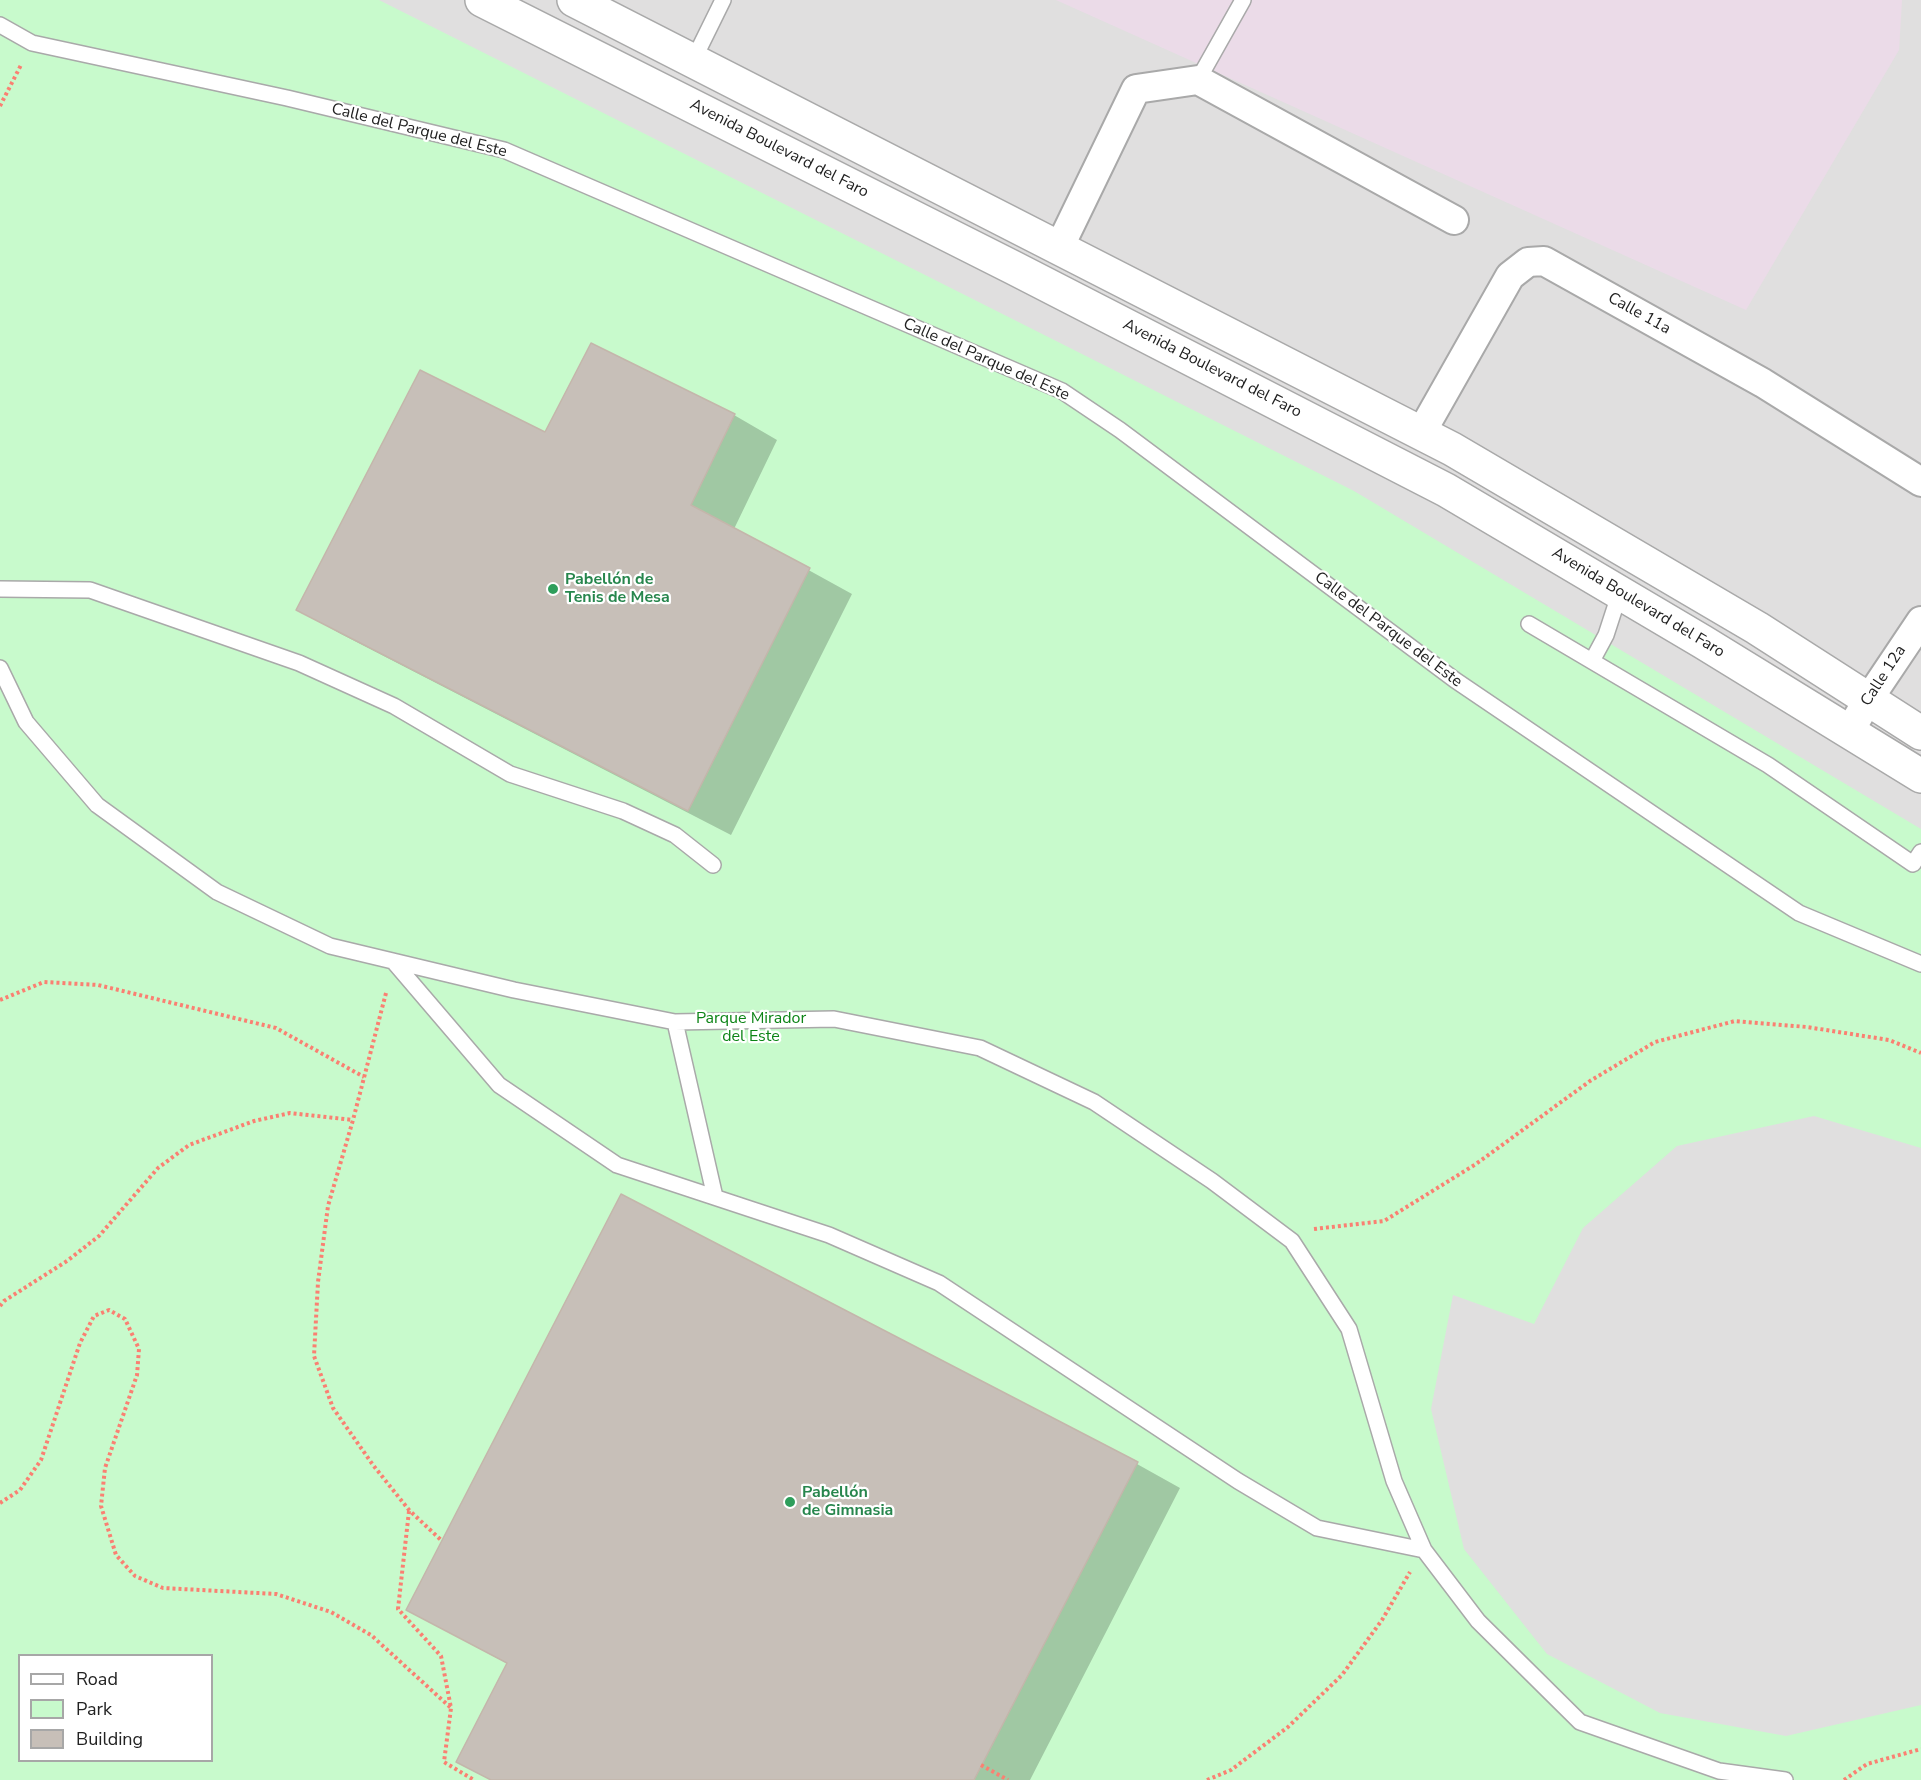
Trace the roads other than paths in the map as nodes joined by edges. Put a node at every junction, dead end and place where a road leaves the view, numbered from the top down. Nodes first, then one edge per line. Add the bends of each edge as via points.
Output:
1 (482, 0) edge
2 (574, 0) edge
3 (723, 0) edge
4 (1243, 0) edge
5 (0, 25) edge
6 (693, 61) junction
7 (1198, 80) junction
8 (674, 96) junction
9 (1454, 220) dead end
10 (1059, 248) junction
11 (1421, 433) junction
12 (1921, 482) edge
13 (0, 589) edge
14 (1620, 592) junction
15 (1921, 621) edge
16 (1530, 624) dead end
17 (1592, 661) junction
18 (0, 668) edge
19 (1868, 700) junction
20 (1849, 732) junction
21 (1921, 733) edge
22 (1921, 776) edge
23 (1917, 858) edge
24 (713, 865) dead end
25 (393, 961) junction
26 (1921, 964) edge
27 (675, 1022) junction
28 (715, 1197) junction
29 (1424, 1550) junction
30 (1785, 1780) edge

1 - 8 street, Avenida Boulevard del Faro
2 - 6 street
3 - 6 lane
4 - 7 lane
5 - 26 lane, Calle del Parque del Este via 32,43 504,150 1062,391 1455,680 1799,913
6 - 8 street
6 - 10 street
7 - 9 street
7 - 10 street via 1136,88
8 - 14 street, Avenida Boulevard del Faro via 1446,490
10 - 11 street
11 - 12 street, Calle 11a via 1510,276 1528,262 1544,261 1763,383
11 - 19 street via 1757,628
13 - 24 lane via 90,591 299,663 394,706 510,774 623,811 675,835
14 - 17 lane via 1606,635
14 - 20 street, Avenida Boulevard del Faro
15 - 19 street, Calle 12a
16 - 17 lane
17 - 23 lane
18 - 25 lane via 26,722 97,805 217,892 330,946
19 - 20 street, Calle 12a
19 - 21 street
20 - 22 street, Avenida Boulevard del Faro
25 - 27 lane
25 - 28 lane via 499,1085 616,1165
27 - 28 lane
27 - 29 lane via 834,1019 980,1048 1094,1102 1212,1181 1292,1241 1349,1329 1394,1481
28 - 29 lane via 829,1235 939,1283 1238,1481 1317,1528
29 - 30 lane via 1478,1621 1580,1722 1719,1771

